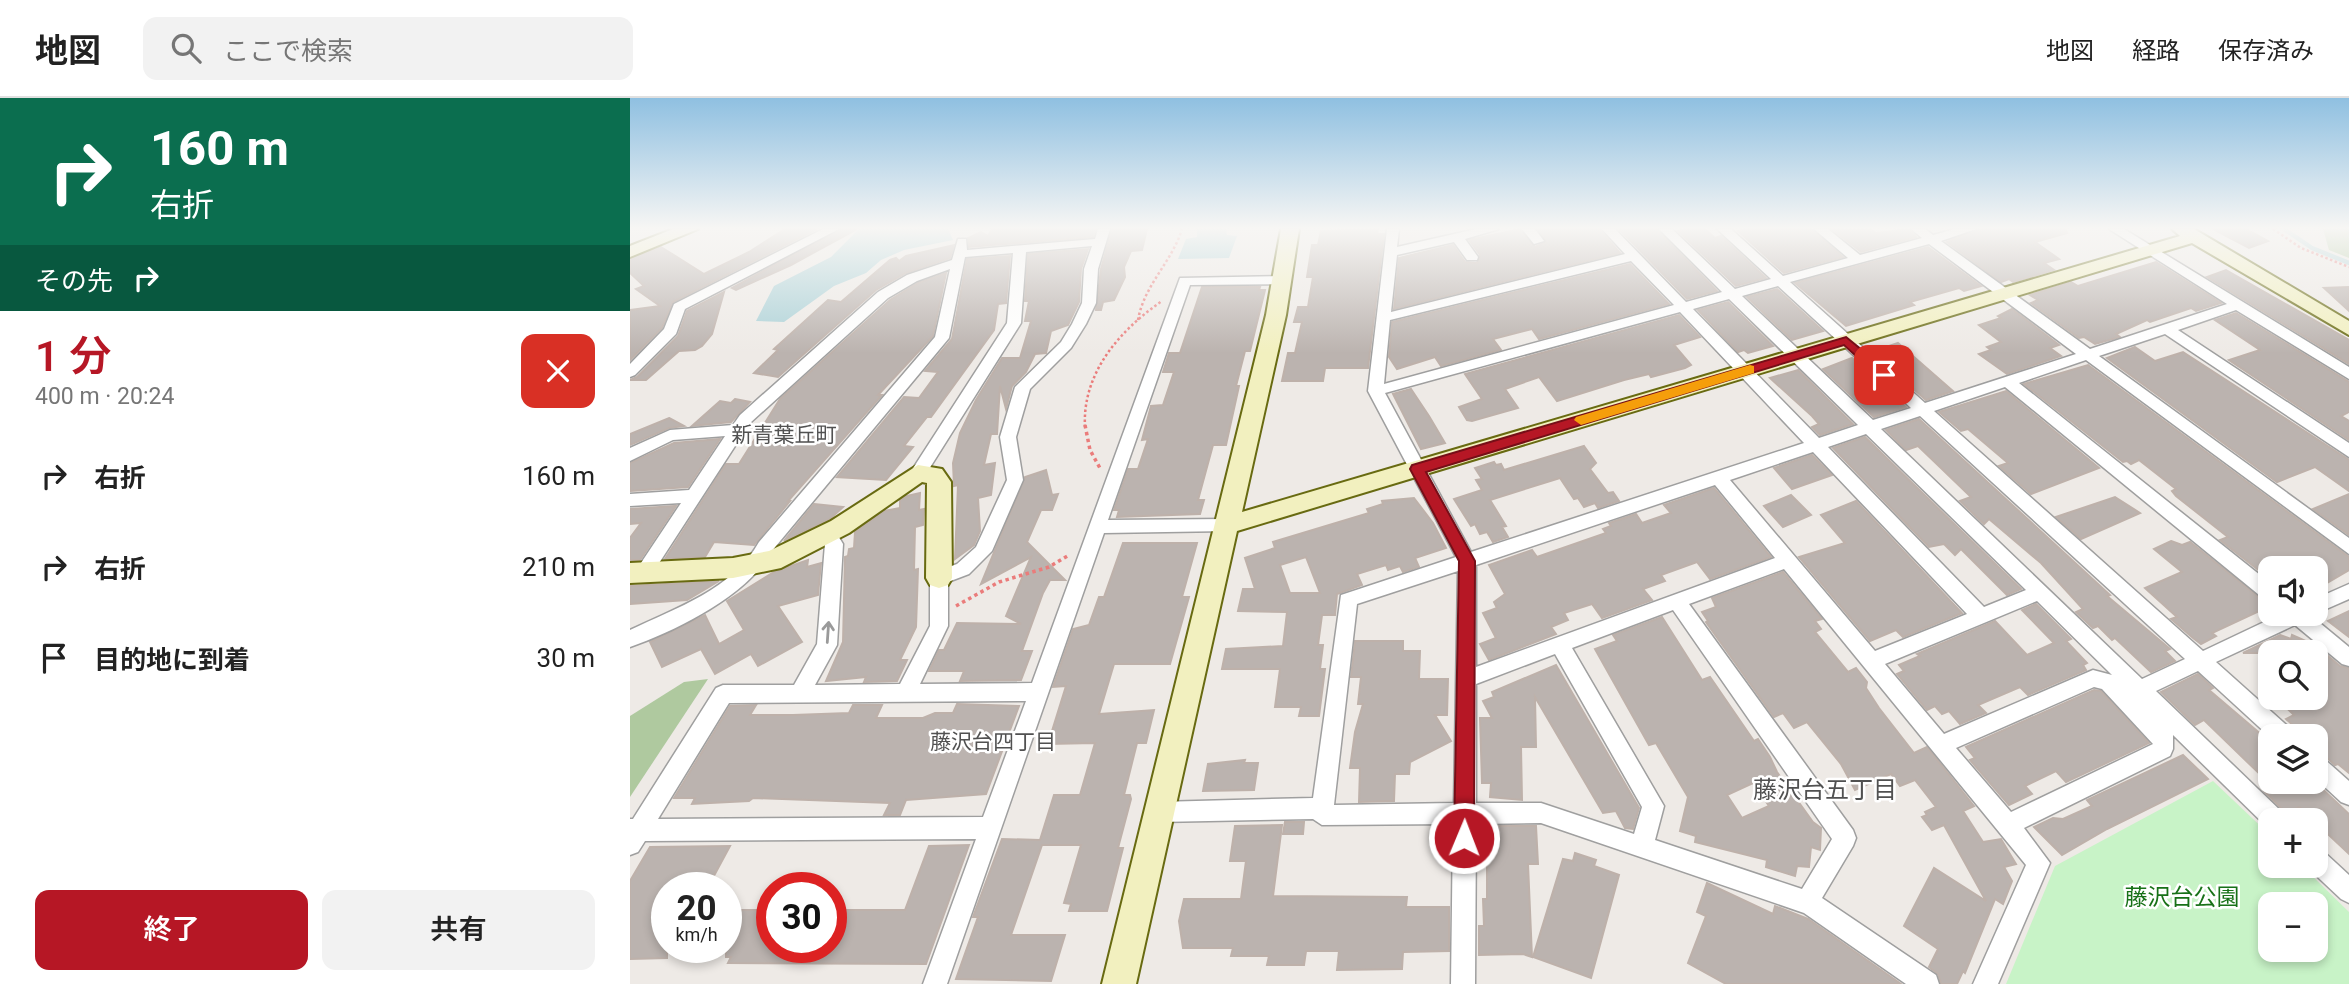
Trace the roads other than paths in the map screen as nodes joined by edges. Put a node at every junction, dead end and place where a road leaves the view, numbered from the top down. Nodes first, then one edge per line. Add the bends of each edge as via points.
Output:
1 (751, 270) edge
2 (927, 270) edge
3 (956, 270) edge
4 (1018, 270) edge
5 (1091, 270) edge
6 (1285, 270) edge
7 (1388, 270) edge
8 (1576, 270) edge
9 (1648, 270) edge
10 (1708, 270) edge
11 (1769, 270) edge
12 (1820, 270) edge
13 (1974, 270) edge
14 (2083, 270) edge
15 (2182, 270) edge
16 (2250, 270) edge
17 (1284, 280) junction
18 (1781, 281) junction
19 (2005, 293) junction
20 (1732, 294) junction
21 (2238, 305) junction
22 (1684, 307) junction
23 (1383, 318) junction
24 (2167, 328) junction
25 (2349, 329) edge
26 (1846, 341) junction
27 (2088, 355) junction
28 (1796, 356) junction
29 (1745, 371) junction
30 (630, 372) edge
31 (2349, 374) edge
32 (2007, 381) junction
33 (1376, 391) junction
34 (1922, 410) junction
35 (1870, 427) junction
36 (738, 430) junction
37 (1814, 446) junction
38 (2349, 451) edge
39 (630, 455) edge
40 (1418, 469) junction
41 (918, 473) junction
42 (1719, 478) junction
43 (694, 496) junction
44 (630, 500) edge
45 (1228, 525) junction
46 (1099, 527) junction
47 (828, 534) junction
48 (2349, 547) edge
49 (761, 560) junction
50 (1788, 560) junction
51 (1467, 561) junction
52 (637, 573) edge
53 (939, 578) junction
54 (2258, 584) edge
55 (2349, 591) edge
56 (2040, 592) junction
57 (1677, 601) junction
58 (2328, 601) edge
59 (1980, 615) junction
60 (2274, 626) edge
61 (2310, 626) edge
62 (630, 639) edge
63 (1559, 644) junction
64 (2349, 658) edge
65 (2201, 660) junction
66 (1871, 661) junction
67 (1466, 679) junction
68 (2140, 689) junction
69 (1039, 692) junction
70 (800, 693) junction
71 (906, 693) junction
72 (2271, 724) edge
73 (1941, 745) junction
74 (2328, 776) edge
75 (2349, 795) edge
76 (1323, 808) junction
77 (2263, 808) edge
78 (1158, 812) junction
79 (1465, 814) junction
80 (2008, 825) junction
81 (990, 828) junction
82 (633, 835) edge
83 (1642, 847) junction
84 (2328, 871) edge
85 (2349, 891) edge
86 (1807, 902) junction
87 (935, 984) edge
88 (1119, 984) edge
89 (1463, 984) edge
90 (1927, 984) edge
91 (1985, 984) edge

1 - 30 street via 679,307 671,331
2 - 36 street via 883,295
3 - 49 street via 942,338 765,547
4 - 41 street via 1014,323
5 - 53 street via 1089,303 1079,324 1066,345 1023,387 1008,437 1015,480 983,551 963,569
6 - 17 street
7 - 23 street
8 - 23 street
9 - 22 street
10 - 20 street
11 - 18 street
12 - 18 street
13 - 19 street
14 - 19 street
15 - 21 street
16 - 25 street
17 - 45 street
17 - 46 street via 1185,281
18 - 20 street
18 - 26 street
19 - 26 street
19 - 27 street
20 - 22 street
20 - 28 street
21 - 24 street
21 - 31 street
22 - 29 street
22 - 33 street
23 - 33 street
24 - 27 street
24 - 38 street
26 - 28 street
26 - 34 street
27 - 32 street
27 - 48 street
28 - 29 street
28 - 35 street
29 - 37 street
29 - 40 street
32 - 34 street
32 - 54 street
33 - 40 street
34 - 35 street
34 - 65 street
35 - 37 street
35 - 56 street
36 - 39 street via 670,435
36 - 43 street
37 - 42 street
37 - 59 street
40 - 45 street
40 - 51 street
41 - 47 street
41 - 53 street via 934,475 939,482
42 - 50 street
42 - 51 street
43 - 44 street
43 - 52 street
45 - 46 street
45 - 78 street
46 - 69 street
47 - 49 street via 772,561
70 -> 47 street via 827,645 834,544
49 - 52 street via 733,569
49 - 62 street via 731,586
50 - 57 street
50 - 66 street
51 - 67 street
51 - 76 street via 1348,600
53 - 71 street via 939,625
55 - 58 street
56 - 59 street via 1992,615
56 - 68 street
57 - 63 street
57 - 86 street via 1845,838
59 - 66 street
60 - 65 street
61 - 64 street
63 - 67 street
63 - 83 street via 1653,806
65 - 68 street
65 - 72 street
66 - 73 street
67 - 79 street
68 - 77 street
69 - 71 street
69 - 81 street
70 - 71 street
70 - 82 street via 723,694
73 - 80 street
73 - 80 street via 2093,678 2108,682 2164,738 2163,749
74 - 75 street
76 - 78 street
76 - 79 street via 1322,815
78 - 88 street
79 - 83 street via 1541,813
79 - 89 street
80 - 91 street via 2039,863
81 - 82 street
81 - 87 street
83 - 86 street
84 - 85 street
86 - 90 street

